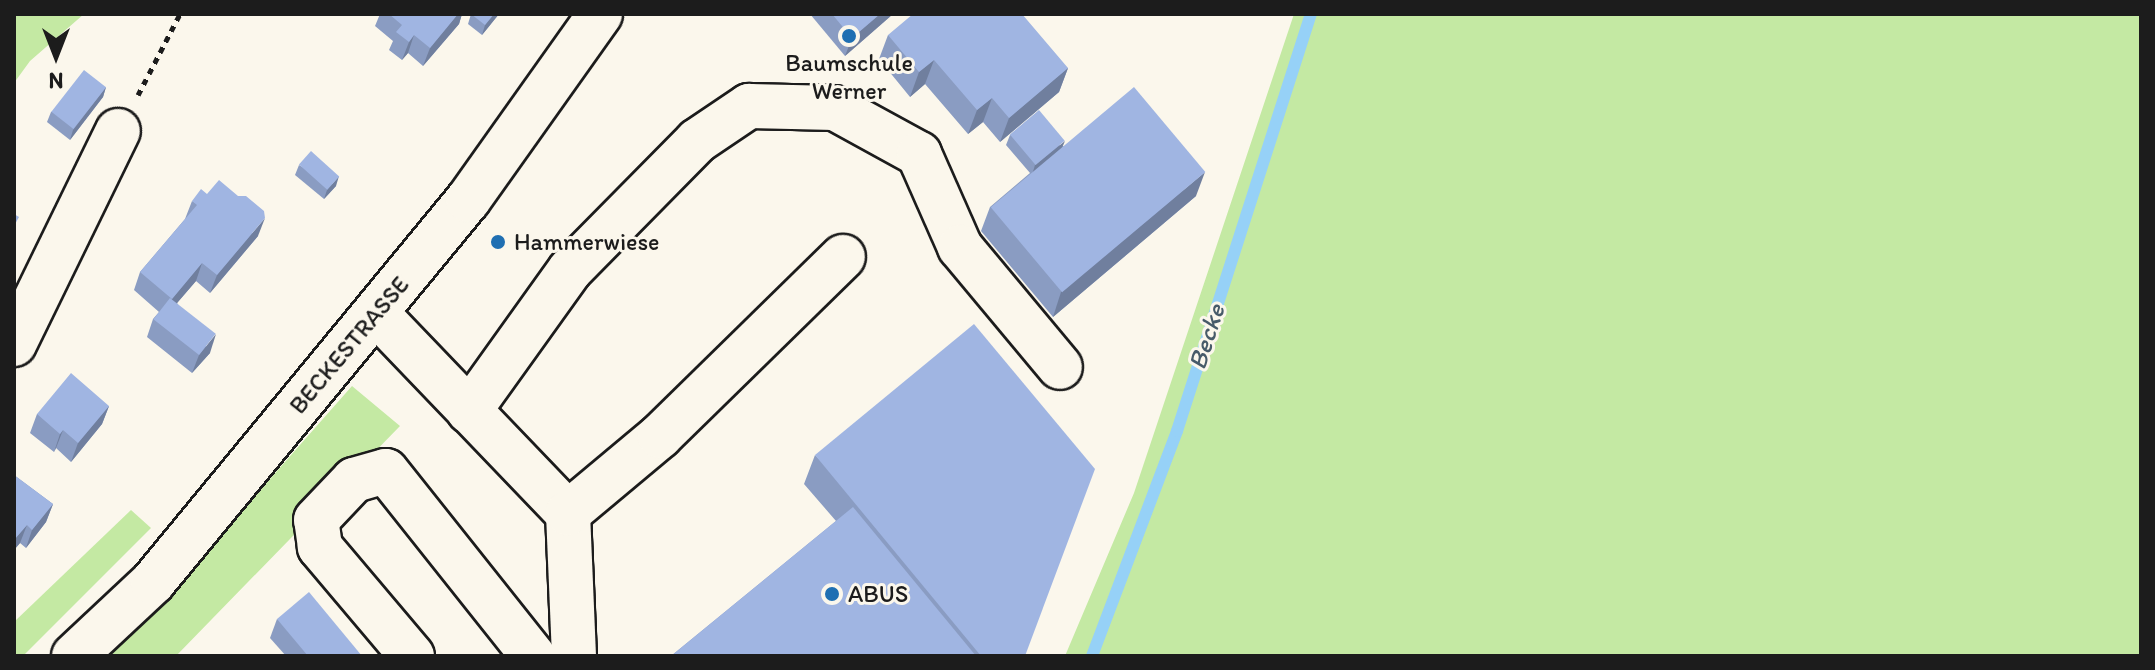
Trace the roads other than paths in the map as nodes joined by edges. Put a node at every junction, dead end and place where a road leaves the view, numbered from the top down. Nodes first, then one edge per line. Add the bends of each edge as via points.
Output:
1 (600, 14) edge
2 (118, 131) road end
3 (843, 257) dead end
4 (376, 313) junction
5 (14, 344) edge
6 (1060, 367) dead end
7 (469, 411) junction
8 (568, 513) junction
9 (74, 656) edge
10 (412, 656) edge
11 (533, 656) edge
12 (574, 656) edge

1 - 4 main road, BECKESTRASSE via 468,200
2 - 5 main road
3 - 8 main road via 660,436
4 - 7 main road
4 - 9 main road, BECKESTRASSE via 153,582
6 - 7 main road via 960,247 919,154 835,108 749,106 697,141 570,270
7 - 8 main road
8 - 12 main road
10 - 11 main road via 320,547 316,520 354,480 386,471

